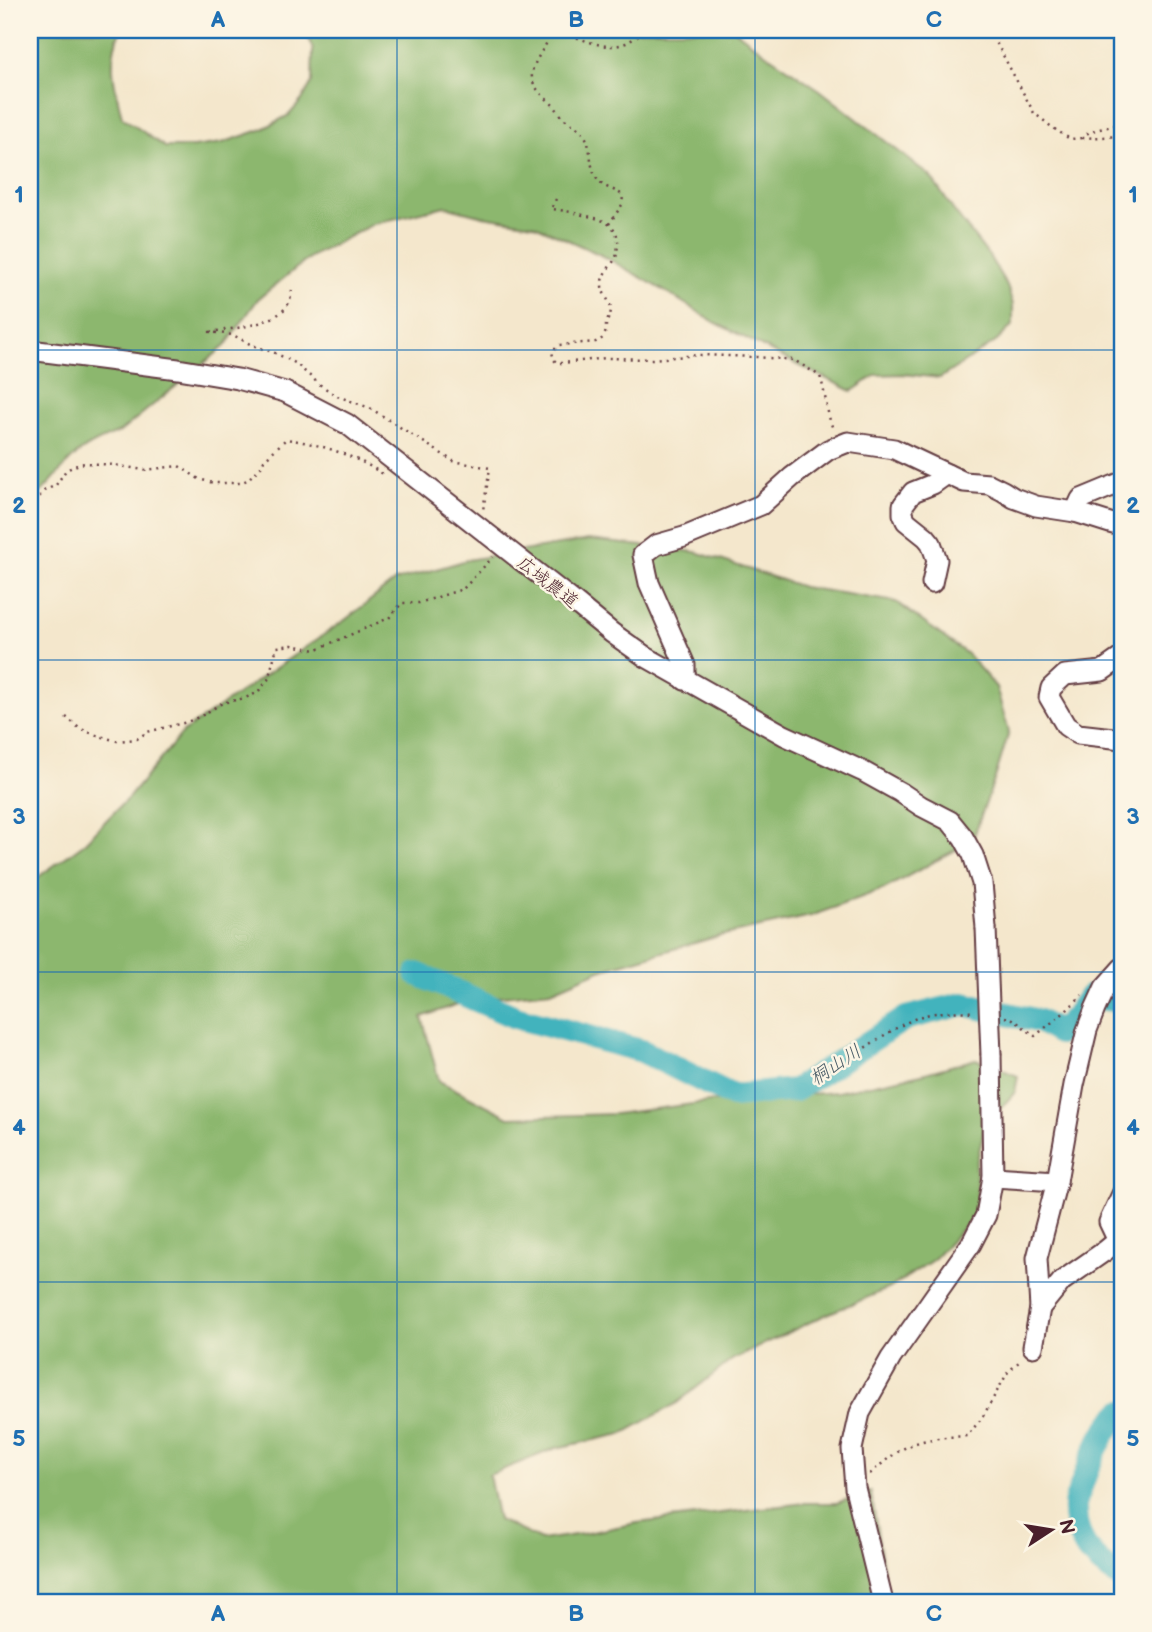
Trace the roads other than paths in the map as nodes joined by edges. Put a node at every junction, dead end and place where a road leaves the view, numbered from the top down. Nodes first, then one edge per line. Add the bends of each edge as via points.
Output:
1 (30, 350) edge
2 (947, 474) junction
3 (1122, 482) edge
4 (1075, 512) junction
5 (1122, 525) edge
6 (932, 583) dead end
7 (1122, 657) edge
8 (685, 680) junction
9 (1122, 739) edge
10 (1122, 968) edge
11 (1069, 1110) junction
12 (1051, 1126) dead end
13 (993, 1177) junction
14 (1057, 1181) junction
15 (1122, 1194) edge
16 (1120, 1239) edge
17 (1040, 1308) junction
18 (1033, 1347) road end
19 (883, 1602) edge

1 - 8 street, 広域農道 via 238,379 285,392 347,424 612,633
2 - 4 street via 964,482 989,484 1036,506
2 - 6 street via 913,492 903,505 906,521 931,543 937,560
2 - 8 street via 894,449 848,442 828,450 761,505 656,545 643,555 649,583 685,665
3 - 4 street via 1081,499
4 - 5 street
7 - 9 street via 1102,671 1065,675 1051,688 1049,697 1066,726 1078,734
8 - 13 street, 広域農道, bridge via 900,792 950,821 963,837 982,883 986,928
10 - 11 street via 1105,987 1087,1030
11 - 12 street via 1062,1110
11 - 14 street
13 - 14 street
13 - 19 street, 広域農道 via 986,1215 971,1244 891,1358 860,1413 852,1450 855,1488
14 - 17 street via 1037,1258
15 - 16 street via 1109,1222
16 - 17 street via 1062,1281
17 - 18 street

